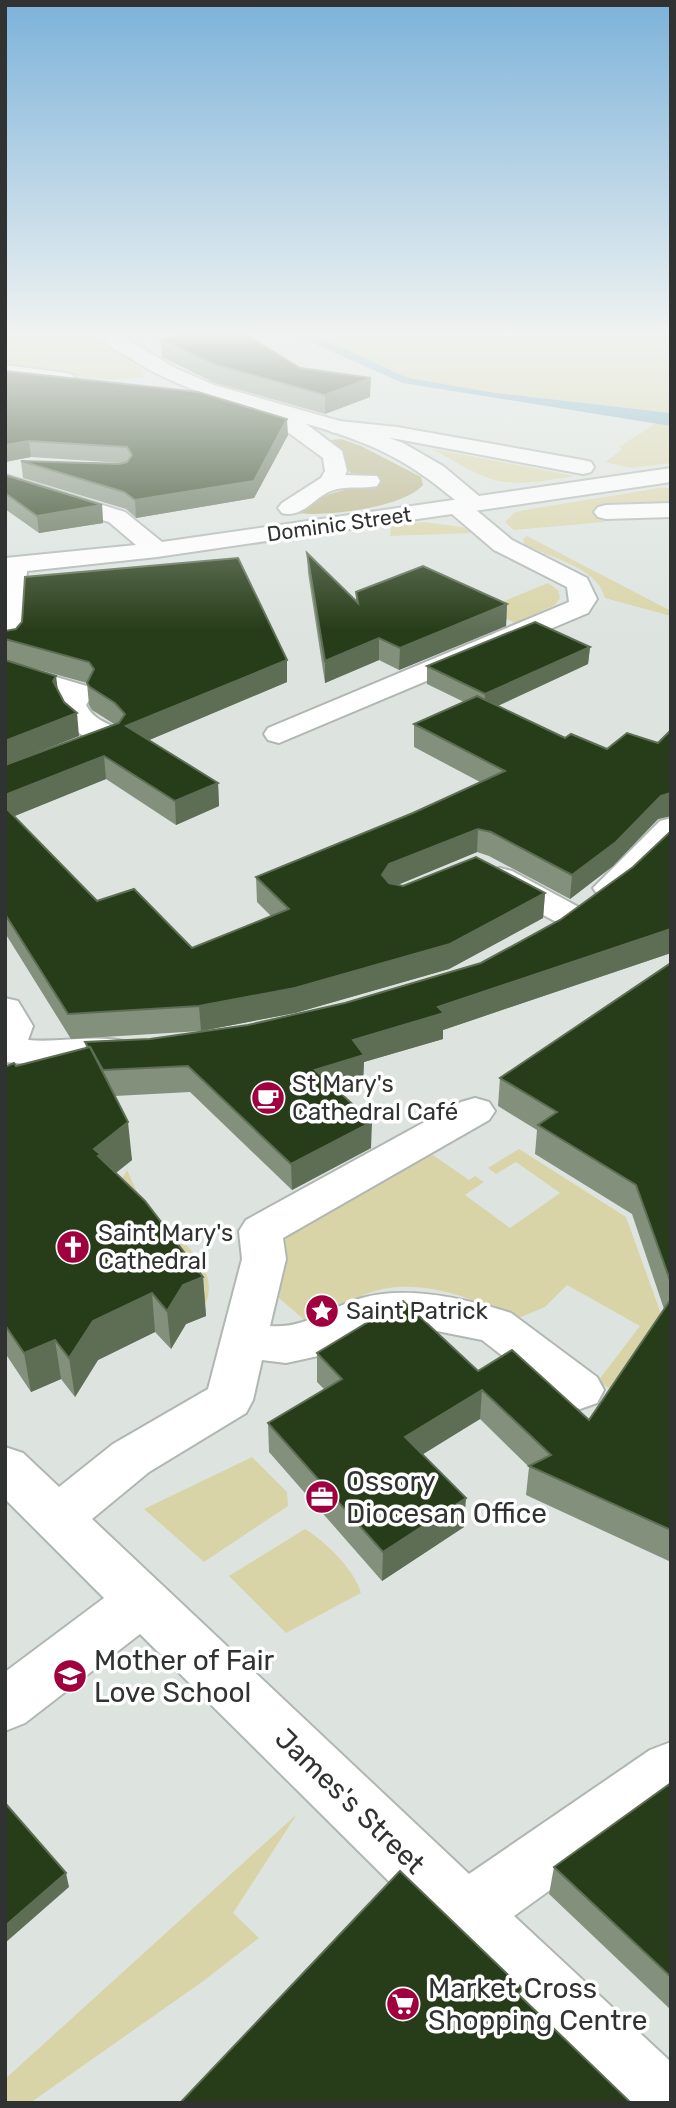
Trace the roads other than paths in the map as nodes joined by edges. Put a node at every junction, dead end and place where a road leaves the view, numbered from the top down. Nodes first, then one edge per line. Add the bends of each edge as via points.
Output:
1 (305, 433) edge
2 (357, 433) edge
3 (399, 433) edge
4 (31, 467) edge
5 (583, 467) dead end
6 (5, 471) edge
7 (671, 475) edge
8 (369, 481) dead end
9 (5, 482) edge
10 (330, 482) junction
11 (466, 505) junction
12 (290, 508) dead end
13 (671, 510) edge
14 (606, 512) dead end
15 (157, 550) junction
16 (10, 565) edge
17 (5, 643) edge
18 (5, 670) edge
19 (279, 734) dead end
20 (75, 751) edge
21 (671, 828) edge
22 (475, 865) edge
23 (572, 917) junction
24 (541, 938) edge
25 (5, 1009) edge
26 (148, 1049) edge
27 (6, 1050) edge
28 (475, 1111) dead end
29 (243, 1341) junction
30 (580, 1390) dead end
31 (5, 1467) edge
32 (58, 1517) junction
33 (143, 1600) junction
34 (5, 1705) edge
35 (671, 1769) edge
36 (465, 1913) junction
37 (666, 2103) edge

1 - 10 street via 334,456 336,471
2 - 11 street via 385,443 453,482
3 - 5 street
4 - 6 street
7 - 11 street, Dominic Street
8 - 10 street
9 - 15 street via 117,517
10 - 12 street
11 - 15 street, Dominic Street
11 - 19 street via 503,545 578,583 584,599 579,607
13 - 14 street
15 - 16 street, Dominic Street
16 - 17 street
18 - 20 street via 80,693 72,705 81,722 109,737
21 - 23 street via 627,875
22 - 23 street
23 - 24 street
25 - 27 street via 14,1026
26 - 27 street via 55,1055
28 - 29 street via 261,1231 264,1259
29 - 30 street via 286,1345 318,1338 364,1314 386,1309 427,1312 495,1325
29 - 32 street via 229,1400 131,1458
31 - 32 street, James's Street
32 - 33 street, James's Street
33 - 34 street
33 - 36 street, James's Street
35 - 36 street
36 - 37 street, James's Street

